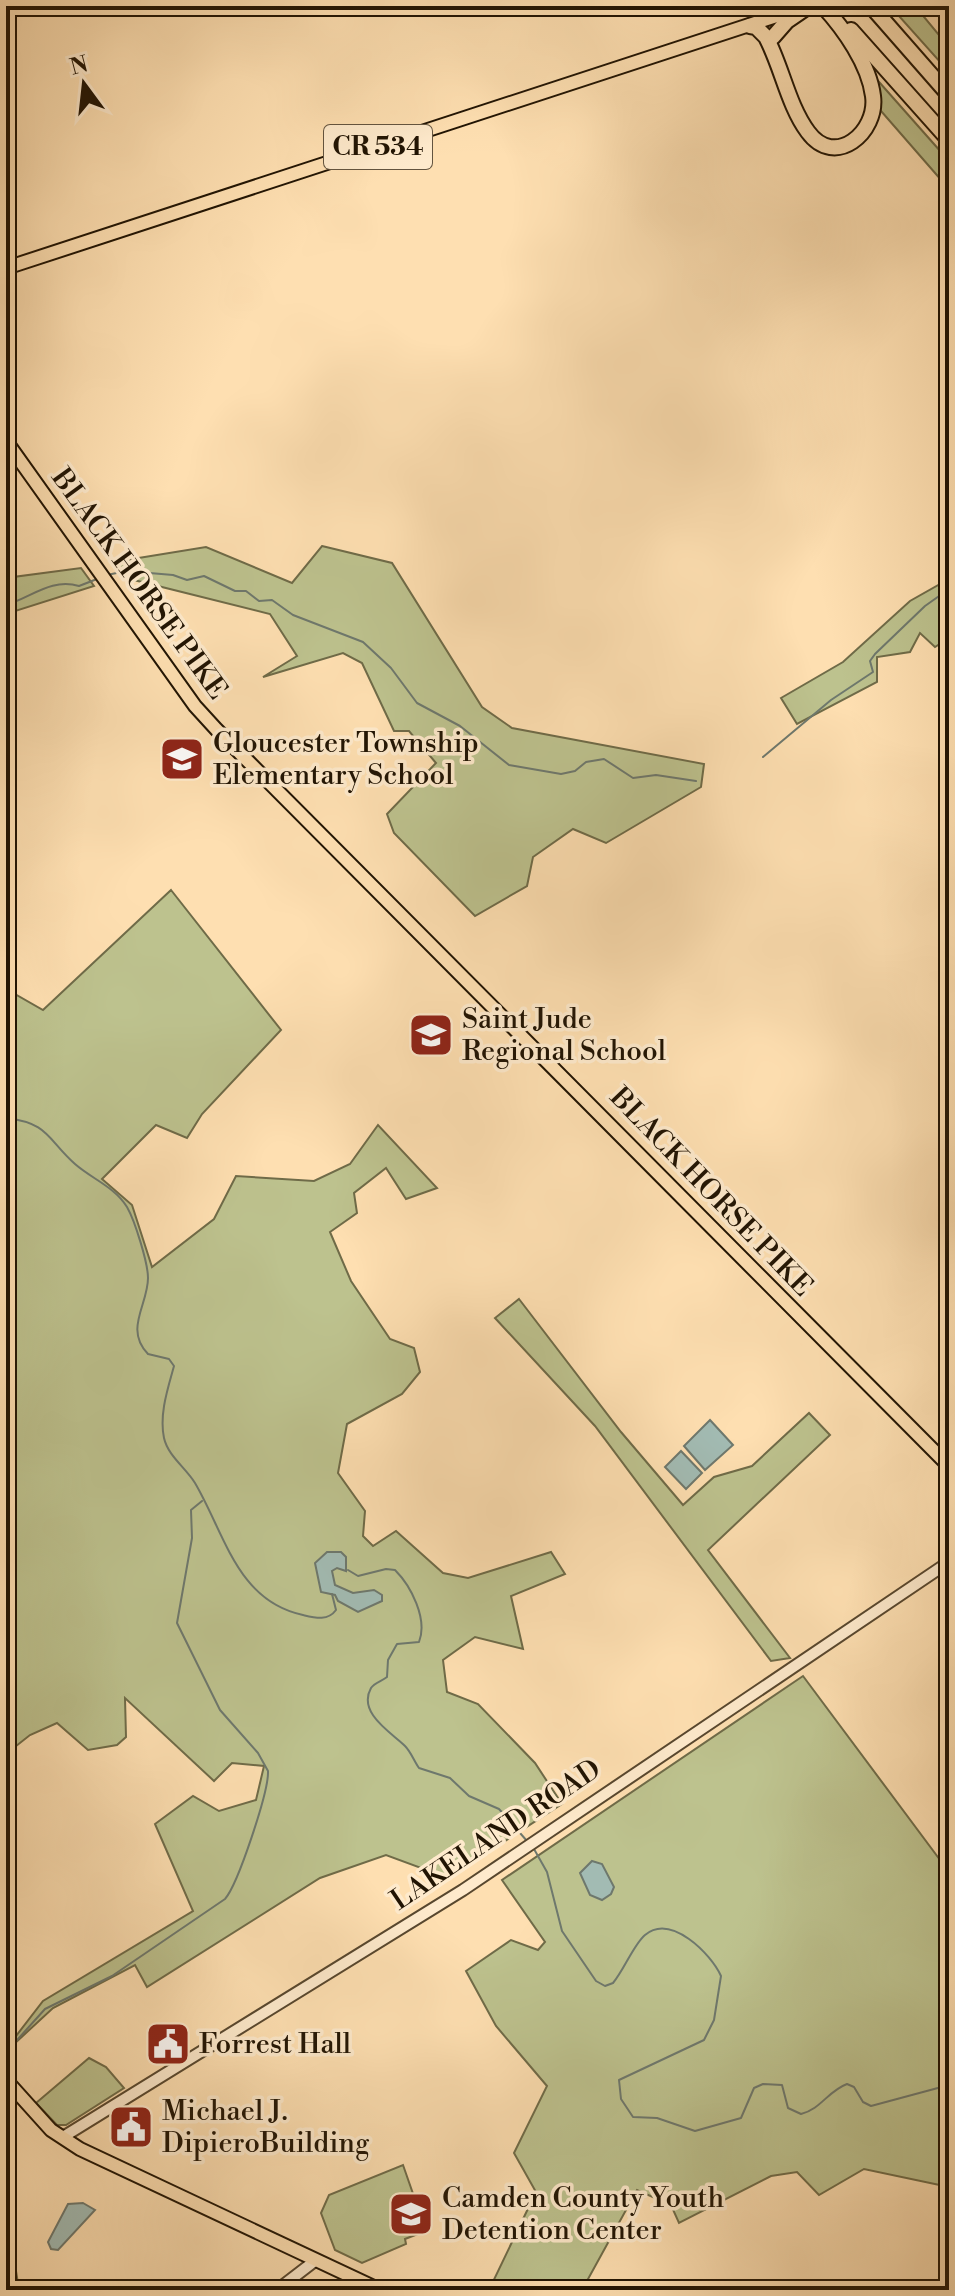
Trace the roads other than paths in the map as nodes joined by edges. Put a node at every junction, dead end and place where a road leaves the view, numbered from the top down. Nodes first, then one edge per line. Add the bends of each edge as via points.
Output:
1 (808, 6) edge
2 (871, 6) edge
3 (829, 9) edge
4 (772, 12) edge
5 (750, 26) junction
6 (773, 37) junction
7 (773, 53) junction
8 (949, 95) edge
9 (949, 140) edge
10 (6, 268) edge
11 (6, 441) edge
12 (949, 1466) edge
13 (949, 1562) edge
14 (6, 2080) edge
15 (63, 2137) junction
16 (316, 2260) junction
17 (277, 2290) edge
18 (380, 2290) edge

1 - 4 main road, CR 534
1 - 6 highway
2 - 8 highway
3 - 7 highway via 859,58 873,95 868,127 854,142 837,147 815,140
3 - 9 highway
4 - 5 main road, CR 534
4 - 6 highway
5 - 7 highway via 762,31
5 - 10 main road, CR 534
6 - 7 highway
11 - 12 main road, BLACK HORSE PIKE via 195,706
13 - 15 street, LAKELAND ROAD via 463,1890
14 - 15 main road
15 - 16 main road
16 - 17 street
16 - 18 main road

